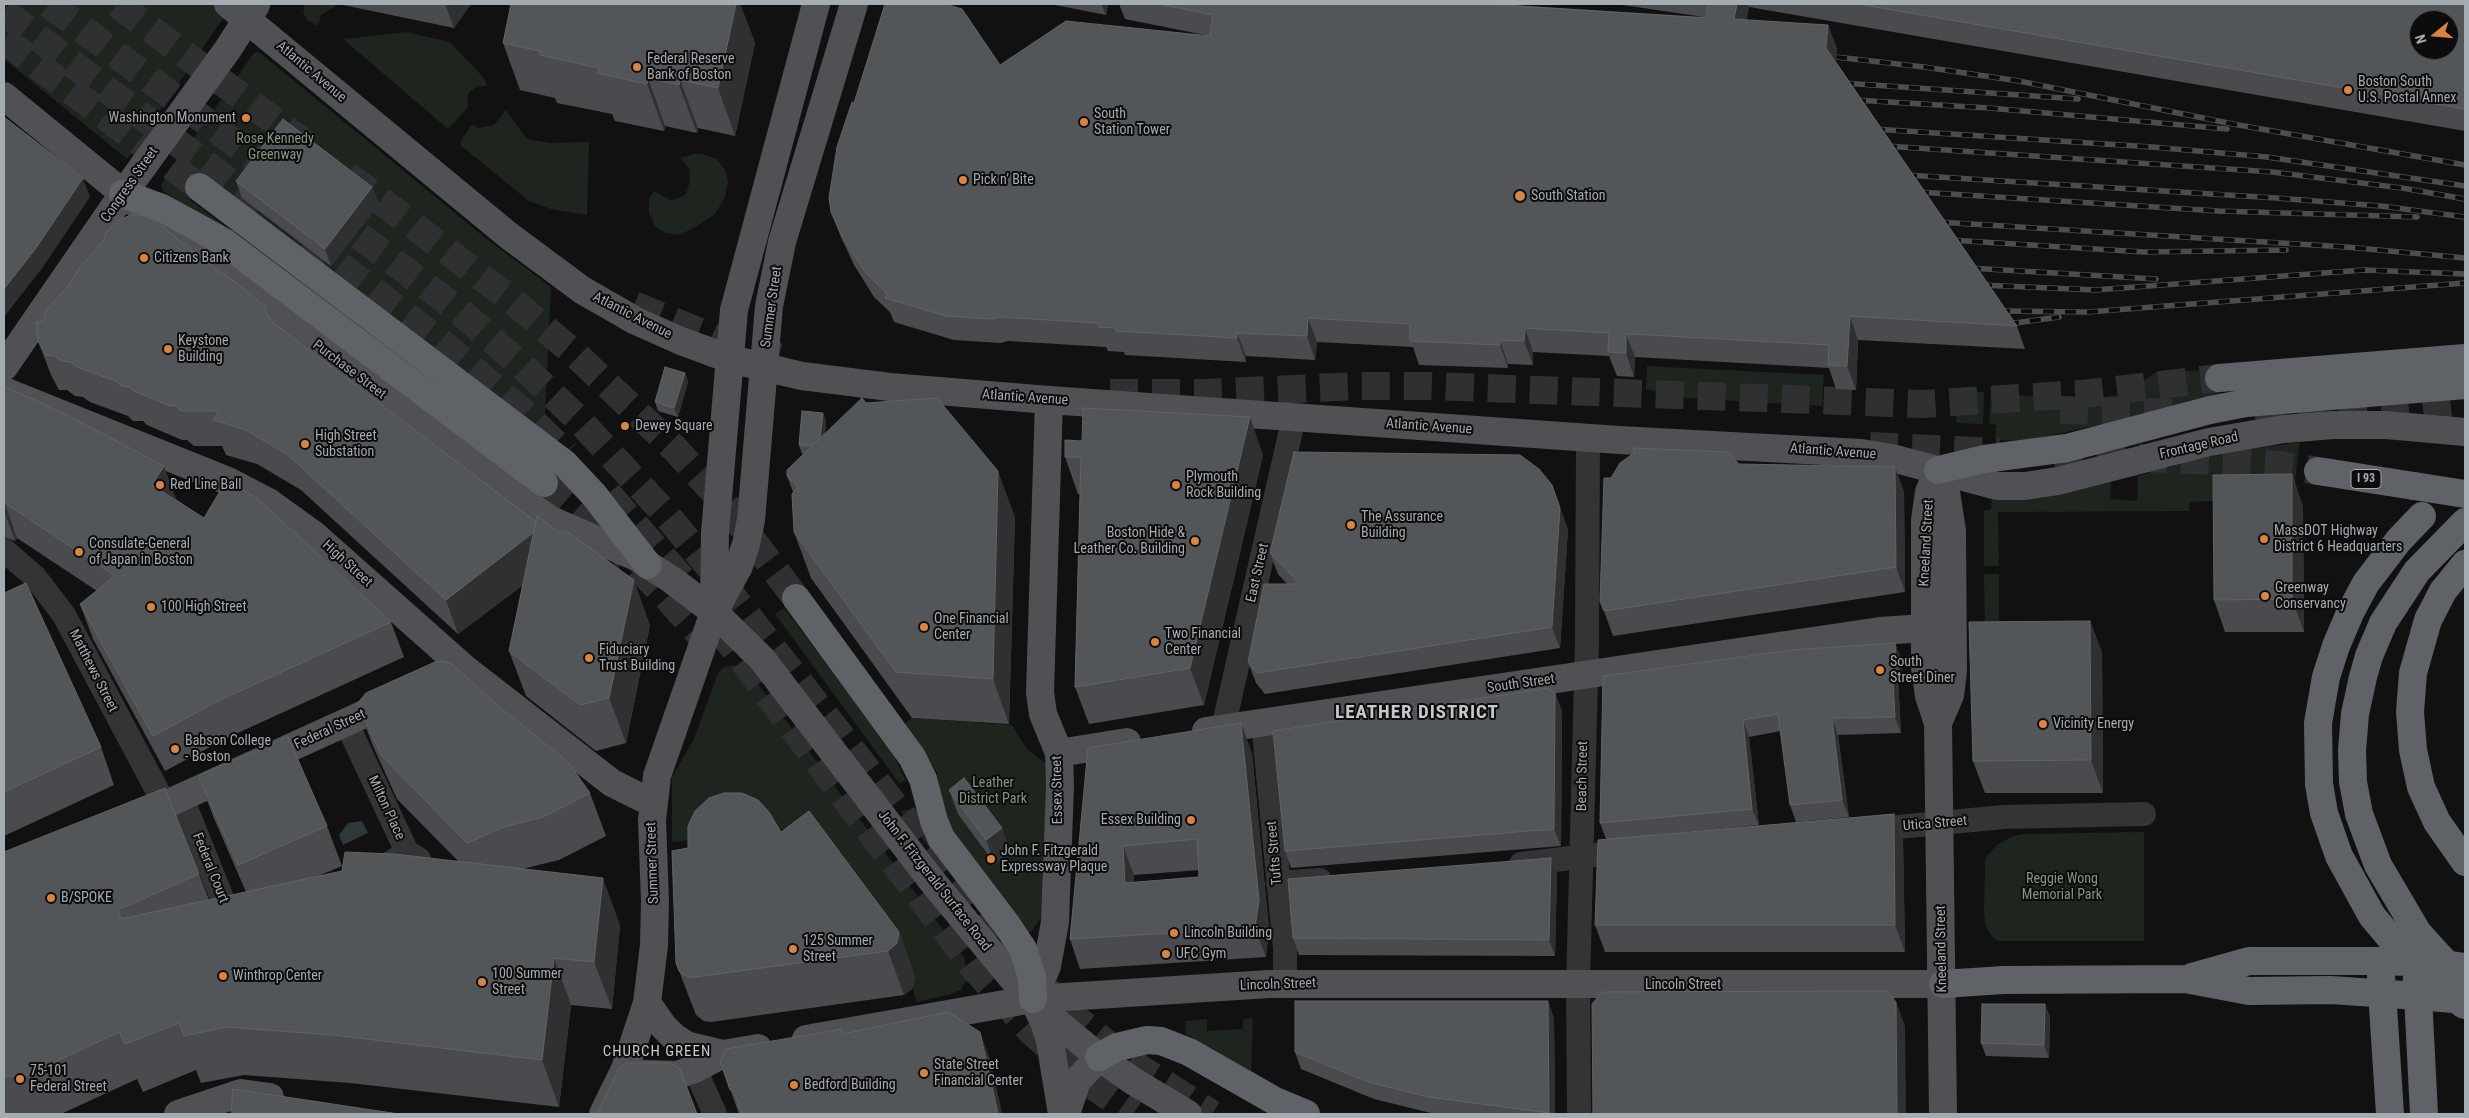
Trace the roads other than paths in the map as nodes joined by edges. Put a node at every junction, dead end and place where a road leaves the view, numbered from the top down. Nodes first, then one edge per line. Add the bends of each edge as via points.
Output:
1 (816, 4) edge
2 (854, 4) edge
3 (244, 9) edge
4 (4, 96) edge
5 (199, 188) tunnel mouth
6 (122, 194) junction
7 (2465, 358) edge
8 (730, 359) junction
9 (4, 367) edge
10 (764, 368) junction
11 (2219, 378) tunnel mouth
12 (2465, 385) edge
13 (4, 391) edge
14 (1049, 400) junction
15 (1294, 418) junction
16 (2465, 432) edge
17 (1588, 437) junction
18 (1938, 470) junction
19 (2318, 471) tunnel mouth
20 (544, 483) tunnel mouth
21 (2465, 494) edge
22 (2422, 516) dead end
23 (2465, 522) edge
24 (4, 550) edge
25 (648, 564) junction
26 (2465, 564) edge
27 (796, 598) tunnel mouth
28 (714, 612) junction
29 (1925, 628) junction
30 (464, 668) junction
31 (1585, 675) junction
32 (346, 722) junction
33 (1263, 722) junction
34 (1938, 723) junction
35 (1223, 728) junction
36 (1184, 734) edge
37 (1154, 738) edge
38 (1059, 752) junction
39 (653, 800) junction
40 (173, 802) junction
41 (2144, 814) dead end
42 (1940, 823) junction
43 (116, 828) edge
44 (1842, 832) edge
45 (1649, 849) edge
46 (407, 852) junction
47 (1582, 857) junction
48 (2465, 862) edge
49 (1504, 865) edge
50 (439, 870) edge
51 (1345, 878) edge
52 (1278, 883) junction
53 (353, 887) edge
54 (252, 923) edge
55 (2380, 961) junction
56 (2416, 962) junction
57 (2465, 967) edge
58 (2185, 979) junction
59 (2465, 983) edge
60 (1285, 984) junction
61 (1943, 984) junction
62 (1578, 986) junction
63 (2383, 994) junction
64 (2418, 996) junction
65 (1033, 999) junction
66 (2465, 1000) edge
67 (647, 1003) junction
68 (2465, 1006) edge
69 (723, 1054) junction
70 (1099, 1058) junction
71 (625, 1069) junction
72 (695, 1069) junction
73 (295, 1100) edge
74 (178, 1114) edge
75 (603, 1114) edge
76 (715, 1114) edge
77 (1062, 1114) edge
78 (1066, 1114) edge
79 (1188, 1114) edge
80 (1306, 1114) edge
81 (1579, 1114) edge
82 (1943, 1114) edge
83 (2390, 1114) edge
84 (2424, 1114) edge

1 - 8 main road, Summer Street via 736,297
2 - 10 main road, Summer Street via 782,242 769,306
3 - 6 main road, Congress Street via 228,50
3 - 8 main road, Atlantic Avenue via 508,235 556,272 636,321
4 - 6 main road, Purchase Street
5 - 25 highway via 565,464 594,495
6 - 9 main road, Congress Street
6 - 20 highway via 162,208 224,242
6 - 25 main road, Purchase Street via 253,298 526,504 551,520
7 - 11 highway
8 - 10 main road, Atlantic Avenue
8 - 28 main road, Summer Street via 714,555
10 - 14 main road, Atlantic Avenue via 860,384
10 - 28 main road, Summer Street via 748,536 738,566
12 - 18 highway via 2246,403 2067,448 1984,459
13 - 30 main road, High Street via 228,481 270,503 313,534
14 - 15 main road, Atlantic Avenue
14 - 38 main road, Essex Street via 1040,692 1043,714
15 - 17 main road, Atlantic Avenue
15 - 35 street, East Street
16 - 18 main road, Frontage Road via 2386,425 2284,429 2228,438 2087,475 2025,486 1992,485
17 - 18 main road, Atlantic Avenue via 1861,453
17 - 31 street, Beach Street
18 - 29 main road, Kneeland Street via 1925,520
18 - 34 main road, Kneeland Street via 1945,486 1952,531 1953,671 1950,695
19 - 21 highway, I 93, bridge
22 - 68 highway via 2398,540 2372,575 2339,638 2320,708 2318,776 2324,813 2339,856 2372,916 2409,960
23 - 59 highway via 2417,571 2383,623 2363,677 2352,750 2359,814 2378,865 2418,933 2442,963
24 - 40 street, Matthews Street via 35,577 64,615
25 - 28 main road, Purchase Street
26 - 48 highway via 2443,592 2428,620 2413,673 2410,712 2413,750 2421,787 2438,822
27 - 65 highway via 912,757 923,779 941,838 1023,949 1032,977
28 - 39 main road, Summer Street via 663,756
28 - 65 main road, John F. Fitzgerald Surface Road via 762,659 961,918
29 - 31 main road, South Street via 1892,629
29 - 34 main road, Kneeland Street via 1927,686
30 - 32 main road, Federal Street
30 - 39 main road, High Street via 612,783
31 - 33 main road, South Street
31 - 47 street, Beach Street
32 - 40 main road, Federal Street
32 - 46 street, Milton Place
33 - 35 main road, South Street
33 - 52 street, Tufts Street
34 - 42 main road, Kneeland Street
35 - 36 main road, South Street
37 - 38 main road
38 - 65 main road, Essex Street via 1055,922 1047,966
39 - 67 main road, Summer Street via 654,936
40 - 43 main road, Federal Street
40 - 54 street, Federal Court via 234,928
41 - 42 street, Utica Street
42 - 44 street, Utica Street
42 - 61 main road, Kneeland Street
45 - 47 street
46 - 50 street, Milton Place
46 - 53 street
47 - 49 street
47 - 62 street, Beach Street
51 - 52 street
52 - 60 street, Tufts Street
55 - 56 highway, bridge
55 - 58 highway via 2249,961
55 - 63 highway
56 - 57 highway, bridge
56 - 64 highway, bridge
58 - 61 highway via 2003,980
58 - 63 highway via 2249,991 2331,990
60 - 62 main road, Lincoln Street
60 - 65 main road, Lincoln Street
61 - 62 main road, Lincoln Street
61 - 82 main road, Kneeland Street
62 - 81 street, Beach Street
63 - 64 highway
63 - 83 highway
64 - 66 highway, bridge
64 - 84 highway
65 - 69 main road, Lincoln Street
65 - 70 main road, John F. Fitzgerald Surface Road
65 - 77 main road via 1050,1041
67 - 69 main road via 674,1037 686,1045
67 - 71 main road, Summer Street
69 - 72 main road, Lincoln Street
70 - 78 main road via 1077,1081
70 - 79 main road, John F. Fitzgerald Surface Road
70 - 80 highway via 1117,1047 1147,1040 1161,1042 1189,1052 1275,1101
71 - 72 main road, Lincoln Street via 659,1076
71 - 75 main road, Summer Street
72 - 76 street
73 - 74 main road via 240,1093

